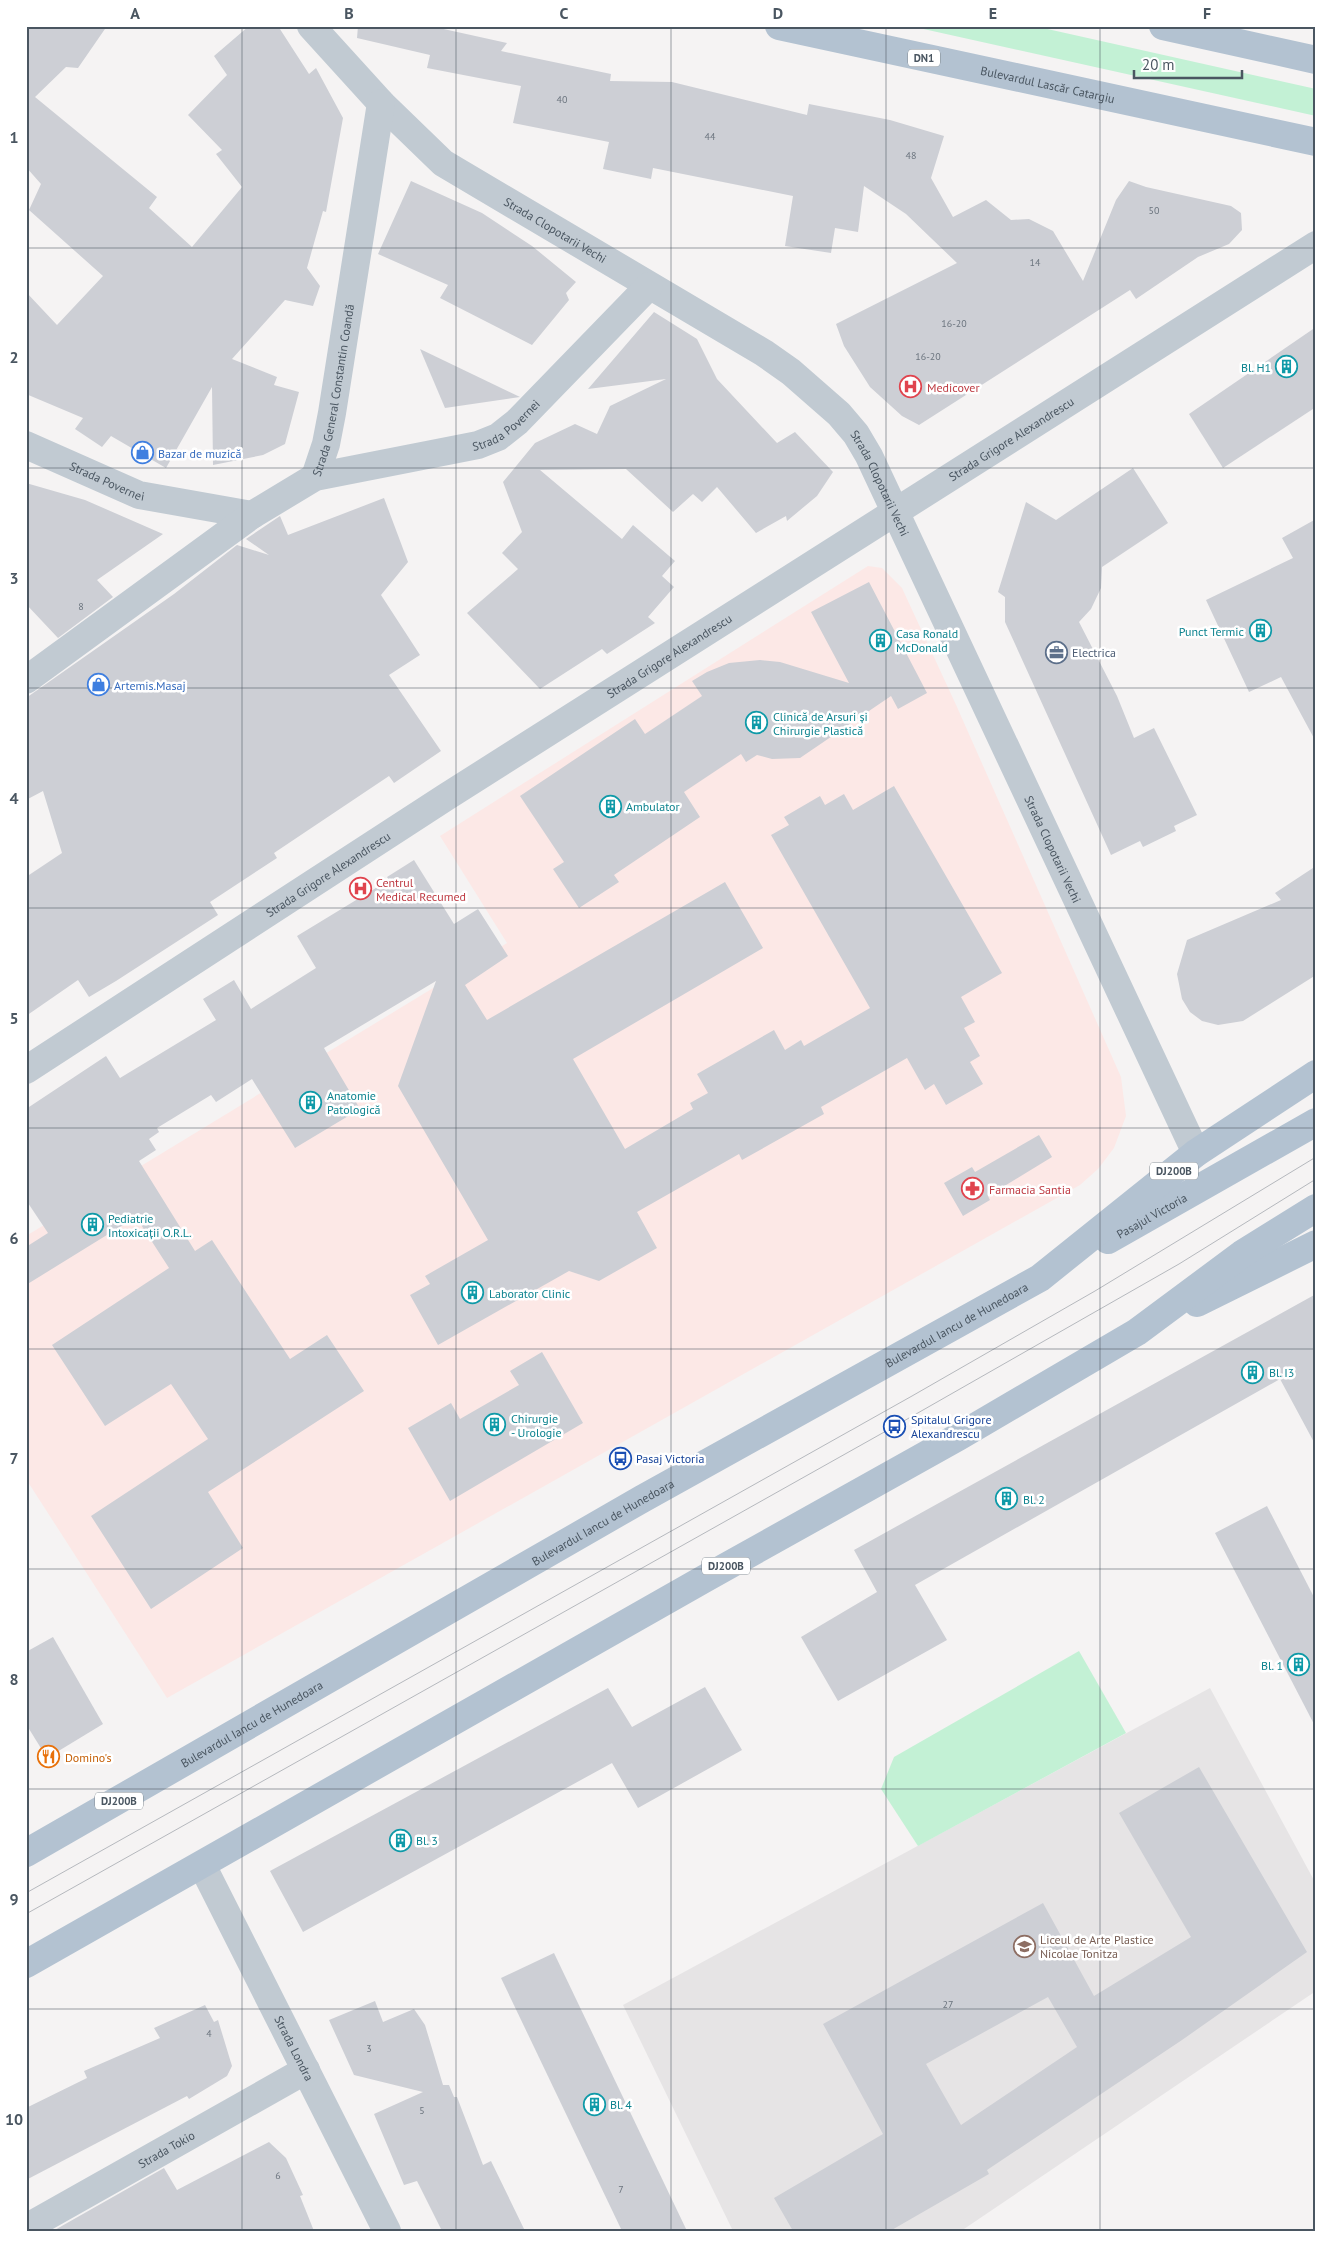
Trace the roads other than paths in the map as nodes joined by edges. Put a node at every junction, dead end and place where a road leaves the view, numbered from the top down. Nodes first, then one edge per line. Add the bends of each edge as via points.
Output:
1 (311, 26) edge
2 (779, 26) edge
3 (1163, 26) edge
4 (1316, 60) edge
5 (381, 103) junction
6 (1316, 142) edge
7 (1316, 245) edge
8 (648, 286) junction
9 (26, 444) edge
10 (315, 477) junction
11 (895, 512) junction
12 (252, 515) junction
13 (26, 680) edge
14 (26, 1070) edge
15 (1316, 1074) edge
16 (1316, 1122) edge
17 (1196, 1152) junction
18 (1316, 1208) edge
19 (1316, 1244) edge
20 (1040, 1278) junction
21 (1137, 1332) junction
22 (26, 1853) edge
23 (202, 1865) junction
24 (26, 1964) edge
25 (306, 2070) junction
26 (26, 2228) edge
27 (387, 2231) edge

1 - 5 street, Strada Clopotarii Vechi
2 - 6 main road, Bulevardul Lascăr Catargiu / DN1
3 - 4 main road
5 - 8 street, Strada Clopotarii Vechi via 443,163
5 - 10 street, Strada General Constantin Coandă via 332,413
7 - 11 street, Strada Grigore Alexandrescu
8 - 10 street, Strada Povernei via 517,422 498,437 478,445
8 - 11 street, Strada Clopotarii Vechi via 764,353 814,391 856,434
9 - 12 street, Strada Povernei via 138,495
10 - 12 street, Strada General Constantin Coandă
11 - 14 street, Strada Grigore Alexandrescu via 446,797
11 - 17 street, Strada Clopotarii Vechi
12 - 13 street, Strada General Constantin Coandă
15 - 17 main road, Bulevardul Iancu de Hunedoara / DJ200B
16 - 20 main road, Pasajul Victoria
17 - 20 main road, Bulevardul Iancu de Hunedoara / DJ200B
18 - 21 main road, DJ200B via 1242,1254
19 - 21 main road, DJ200B
20 - 22 main road, Bulevardul Iancu de Hunedoara / DJ200B via 625,1508
21 - 23 main road, DJ200B via 958,1437
23 - 24 main road, DJ200B
23 - 25 street, Strada Londra
25 - 26 street, Strada Tokio
25 - 27 street, Strada Londra

